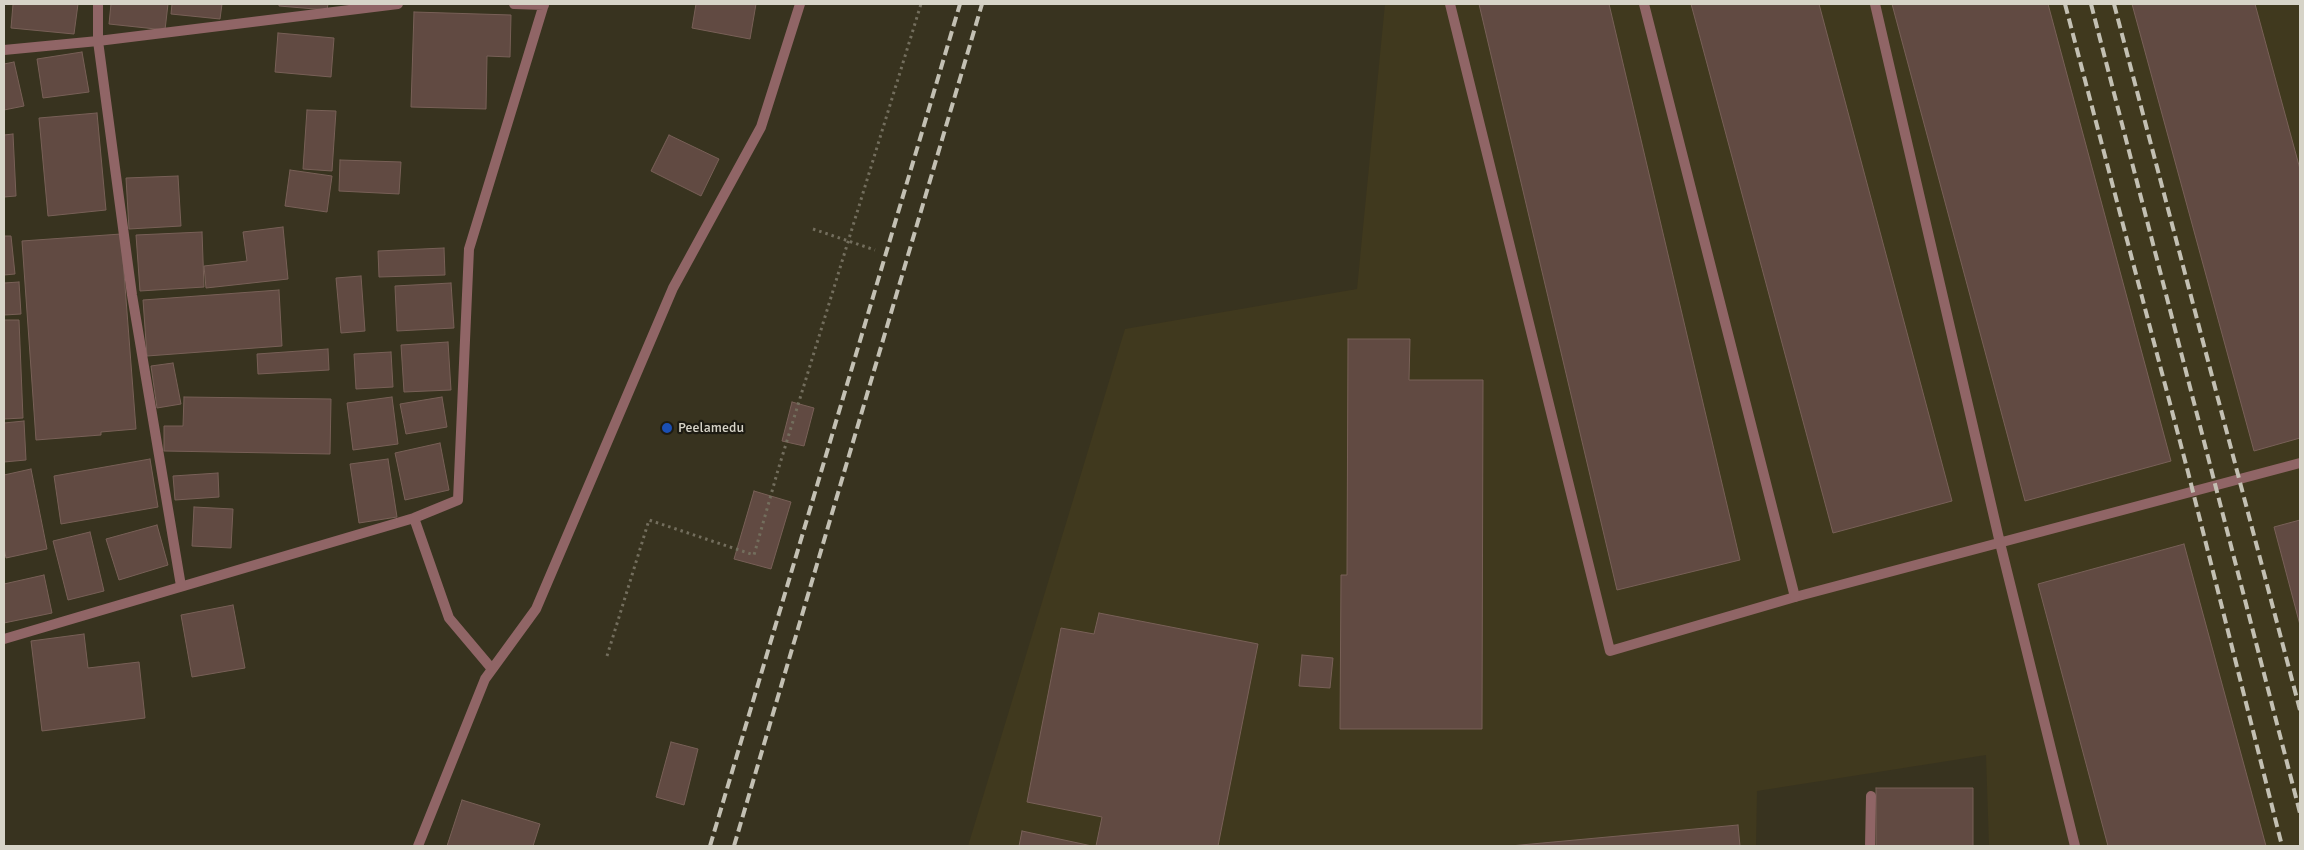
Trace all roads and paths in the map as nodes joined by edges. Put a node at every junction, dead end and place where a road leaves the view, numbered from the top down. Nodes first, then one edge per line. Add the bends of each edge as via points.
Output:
1 (98, 4) edge
2 (398, 4) edge
3 (514, 4) edge
4 (544, 4) edge
5 (800, 4) edge
6 (921, 4) edge
7 (1450, 4) edge
8 (1644, 4) edge
9 (1875, 4) edge
10 (98, 41) junction
11 (4, 50) edge
12 (814, 229) dead end
13 (848, 241) junction
14 (875, 250) dead end
15 (2300, 463) edge
16 (414, 518) junction
17 (2000, 543) junction
18 (181, 586) junction
19 (1796, 598) junction
20 (4, 639) edge
21 (607, 656) dead end
22 (492, 669) junction
23 (1871, 796) dead end
24 (418, 846) edge
25 (1870, 846) edge
26 (2075, 846) edge

1 - 10 street
2 - 10 street
3 - 4 street
4 - 16 street via 469,248 458,500
5 - 22 street via 761,127 673,288 536,609
6 - 13 path
7 - 19 street via 1610,651
8 - 19 street
9 - 17 street
10 - 11 street
10 - 18 street via 132,295
12 - 13 path
13 - 14 path
13 - 21 path via 754,555 649,520
15 - 17 street
16 - 18 street
16 - 22 street via 449,618
17 - 19 street
17 - 26 street
18 - 20 street
22 - 24 street via 485,679
23 - 25 street

